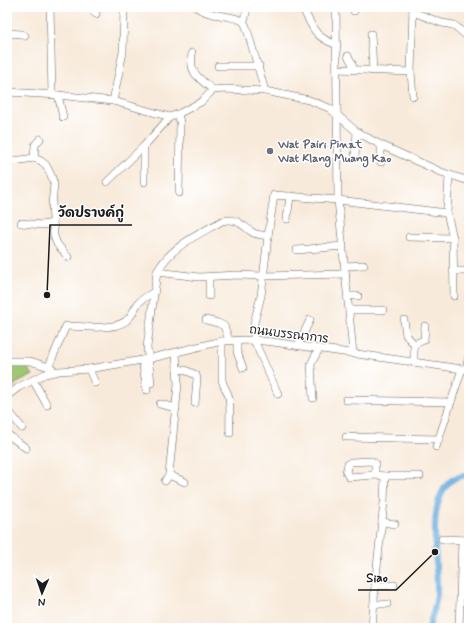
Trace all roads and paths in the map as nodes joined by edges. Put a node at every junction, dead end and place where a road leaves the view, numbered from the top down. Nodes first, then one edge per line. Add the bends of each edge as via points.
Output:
1 (50, 7) edge
2 (88, 7) edge
3 (124, 7) edge
4 (196, 7) edge
5 (247, 7) edge
6 (302, 7) edge
7 (336, 7) edge
8 (413, 10) edge
9 (96, 14) dead end
10 (243, 21) junction
11 (7, 33) edge
12 (371, 34) dead end
13 (25, 36) dead end
14 (469, 38) edge
15 (337, 45) junction
16 (192, 53) dead end
17 (348, 56) dead end
18 (218, 66) dead end
19 (259, 66) junction
20 (338, 69) junction
21 (353, 69) junction
22 (373, 71) junction
23 (411, 72) junction
24 (213, 90) junction
25 (265, 91) junction
26 (7, 92) edge
27 (55, 94) junction
28 (413, 96) dead end
29 (113, 101) junction
30 (337, 113) junction
31 (178, 114) junction
32 (63, 117) dead end
33 (170, 117) junction
34 (357, 132) junction
35 (40, 139) dead end
36 (381, 145) junction
37 (144, 146) junction
38 (355, 157) dead end
39 (34, 158) junction
40 (7, 162) edge
41 (381, 162) dead end
42 (449, 175) junction
43 (469, 181) edge
44 (107, 182) dead end
45 (144, 182) dead end
46 (179, 193) dead end
47 (290, 196) junction
48 (338, 200) junction
49 (447, 213) junction
50 (287, 219) dead end
51 (21, 223) dead end
52 (53, 223) junction
53 (268, 236) junction
54 (409, 237) dead end
55 (453, 238) junction
56 (343, 246) junction
57 (297, 250) dead end
58 (68, 257) dead end
59 (364, 265) dead end
60 (345, 266) junction
61 (454, 271) junction
62 (469, 271) edge
63 (157, 272) junction
64 (346, 274) junction
65 (263, 276) junction
66 (209, 277) junction
67 (154, 292) junction
68 (208, 296) dead end
69 (348, 296) junction
70 (358, 296) dead end
71 (454, 296) dead end
72 (349, 310) junction
73 (383, 310) dead end
74 (206, 320) dead end
75 (310, 320) dead end
76 (404, 320) dead end
77 (425, 326) dead end
78 (237, 340) junction
79 (254, 340) junction
80 (225, 341) junction
81 (414, 344) junction
82 (298, 346) junction
83 (319, 349) junction
84 (176, 352) junction
85 (353, 354) junction
86 (469, 356) edge
87 (145, 359) junction
88 (7, 360) edge
89 (414, 362) junction
90 (49, 366) junction
91 (243, 368) dead end
92 (89, 369) junction
93 (177, 369) junction
94 (466, 369) edge
95 (59, 372) junction
96 (33, 380) junction
97 (95, 383) dead end
98 (151, 383) dead end
99 (147, 390) dead end
100 (278, 394) dead end
101 (7, 396) edge
102 (313, 398) dead end
103 (346, 400) dead end
104 (451, 402) junction
105 (195, 403) dead end
106 (160, 404) dead end
107 (47, 406) dead end
108 (176, 408) junction
109 (7, 409) edge
110 (22, 428) dead end
111 (230, 433) dead end
112 (7, 434) edge
113 (346, 437) dead end
114 (26, 448) dead end
115 (375, 475) dead end
116 (385, 476) junction
117 (420, 476) dead end
118 (185, 482) dead end
119 (382, 522) junction
120 (395, 524) dead end
121 (442, 539) dead end
122 (465, 540) edge
123 (394, 585) dead end
124 (375, 586) junction
125 (374, 604) junction
126 (387, 604) dead end
127 (372, 628) edge
128 (460, 628) edge

1 - 27 street
2 - 9 street
3 - 29 street via 123,52
4 - 10 street via 202,12
5 - 10 street
6 - 15 street via 316,34
7 - 15 street
8 - 14 street via 442,23 454,25
8 - 23 street
10 - 19 street
11 - 13 street
12 - 22 street
15 - 20 street
16 - 24 street via 193,72
17 - 21 street
18 - 19 street
19 - 25 street
20 - 21 street
20 - 30 street
21 - 22 street
22 - 23 street
23 - 28 street
24 - 25 street
24 - 31 street via 201,102
25 - 30 street via 309,100
26 - 27 street
27 - 29 street
27 - 32 street
29 - 33 street
30 - 34 street
30 - 48 street
31 - 33 street
31 - 46 street
33 - 37 street
34 - 36 street
34 - 38 street
35 - 39 street via 35,144
36 - 41 street
36 - 42 street
37 - 44 street
37 - 45 street
39 - 40 street
39 - 52 street via 46,165 52,175
42 - 43 street
42 - 49 street
47 - 48 street
47 - 50 street
47 - 53 street via 274,195
48 - 49 street
48 - 56 street
49 - 55 street
51 - 52 street
52 - 58 street via 57,244
53 - 63 street via 253,233 239,222 222,221 178,246
53 - 65 street
54 - 55 street
55 - 61 street
56 - 57 street
56 - 60 street
59 - 60 street
60 - 64 street
61 - 62 street
61 - 71 street
63 - 66 street
63 - 67 street
64 - 65 street
64 - 69 street
65 - 66 street
65 - 79 street via 254,323
66 - 68 street
67 - 87 street
67 - 90 street via 137,303 130,318 119,325 66,326
69 - 70 street
69 - 72 street
72 - 73 street
72 - 85 street
74 - 80 street via 224,326
75 - 82 street
76 - 81 street via 406,335
77 - 81 street via 424,340
78 - 79 street, ถนนบรรณาการ
78 - 80 street, ถนนบรรณาการ
78 - 91 street via 237,352
79 - 82 street, ถนนบรรณาการ
79 - 100 street
80 - 84 street, ถนนบรรณาการ
80 - 111 street via 222,380 229,395
81 - 89 street
82 - 83 street, ถนนบรรณาการ
83 - 85 street, ถนนบรรณาการ
83 - 102 street via 312,364
84 - 87 street, ถนนบรรณาการ
84 - 93 street
85 - 89 street, ถนนบรรณาการ
86 - 94 street
87 - 92 street, ถนนบรรณาการ
87 - 98 street
87 - 99 street
88 - 90 street via 30,361
89 - 94 street, ถนนบรรณาการ
90 - 95 street
92 - 95 street, ถนนบรรณาการ
92 - 97 street
93 - 105 street via 196,375
93 - 108 street
94 - 104 street
95 - 96 street, ถนนบรรณาการ via 45,374
96 - 101 street, ถนนบรรณาการ
96 - 107 street
103 - 104 street
104 - 113 street via 437,443
106 - 108 street
108 - 118 street via 167,478
109 - 110 street
112 - 114 street
115 - 116 street
116 - 117 street
116 - 119 street
119 - 120 street
119 - 124 street
121 - 122 street
122 - 128 street
123 - 124 street
124 - 125 street
125 - 126 street
125 - 127 street

